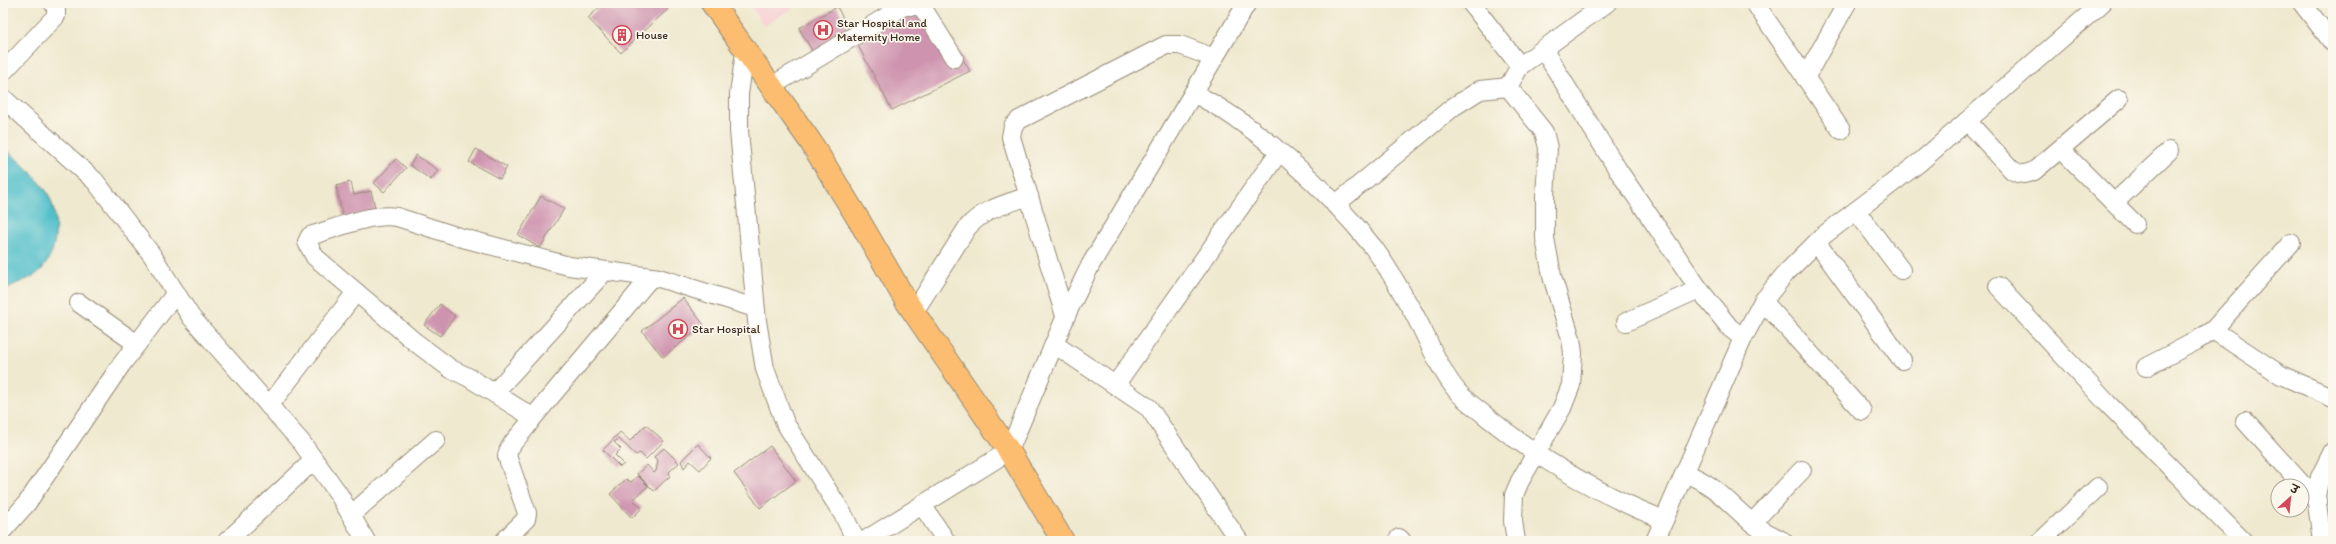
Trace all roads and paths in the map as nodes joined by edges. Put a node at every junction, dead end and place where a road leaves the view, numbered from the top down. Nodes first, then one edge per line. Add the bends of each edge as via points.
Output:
1 (53, 3) edge
2 (712, 3) edge
3 (1247, 3) edge
4 (1471, 3) edge
5 (1608, 3) edge
6 (1755, 3) edge
7 (1847, 3) edge
8 (2102, 3) edge
9 (2302, 3) edge
10 (2330, 35) edge
11 (1543, 49) junction
12 (745, 52) junction
13 (954, 58) dead end
14 (1214, 58) junction
15 (1520, 66) junction
16 (3, 72) edge
17 (1805, 78) junction
18 (770, 87) junction
19 (1508, 87) junction
20 (1193, 93) junction
21 (3, 98) edge
22 (2119, 99) dead end
23 (1967, 121) junction
24 (1841, 130) dead end
25 (2060, 149) junction
26 (2169, 151) dead end
27 (1279, 152) junction
28 (1029, 196) junction
29 (2114, 203) junction
30 (1335, 204) junction
31 (1856, 211) junction
32 (2135, 224) dead end
33 (1817, 243) junction
34 (2291, 243) dead end
35 (1901, 270) dead end
36 (605, 271) junction
37 (651, 277) junction
38 (1998, 286) dead end
39 (1699, 288) junction
40 (356, 292) junction
41 (176, 293) junction
42 (1763, 302) junction
43 (79, 303) dead end
44 (755, 308) junction
45 (914, 312) junction
46 (1065, 316) junction
47 (1626, 322) dead end
48 (2213, 330) junction
49 (1743, 338) junction
50 (137, 344) junction
51 (1054, 344) junction
52 (1902, 360) dead end
53 (2146, 367) dead end
54 (1116, 384) junction
55 (495, 392) junction
56 (2333, 398) edge
57 (269, 406) junction
58 (1862, 412) dead end
59 (531, 420) junction
60 (2245, 421) dead end
61 (436, 440) dead end
62 (1009, 451) junction
63 (2333, 451) edge
64 (1536, 453) junction
65 (314, 460) junction
66 (1802, 470) dead end
67 (1684, 473) junction
68 (2098, 487) dead end
69 (2317, 501) junction
70 (922, 505) junction
71 (351, 515) junction
72 (1664, 520) junction
73 (1752, 523) junction
74 (3, 530) edge
75 (227, 541) edge
76 (366, 541) edge
77 (504, 541) edge
78 (856, 541) edge
79 (864, 541) edge
80 (946, 541) edge
81 (1063, 541) edge
82 (1239, 541) edge
83 (1516, 541) edge
84 (1655, 541) edge
85 (1783, 541) edge
86 (2041, 541) edge
87 (2243, 541) edge
88 (2322, 541) edge

1 - 16 street via 56,7 56,16
2 - 12 main road
3 - 14 street
4 - 15 street
5 - 11 street
6 - 17 street
7 - 17 street
8 - 23 street
9 - 10 street
11 - 15 street
11 - 39 street via 1618,170
12 - 18 main road
12 - 44 street via 739,94 739,131
13 - 18 street via 924,10 919,6 904,6
14 - 20 street
14 - 28 street via 1180,46 1166,45 1019,120 1013,126 1012,137
15 - 19 street
17 - 24 street
18 - 45 main road via 810,141
19 - 30 street via 1480,90 1453,107
19 - 64 street via 1544,132 1548,148 1545,238 1552,276 1573,353 1570,385 1564,402
20 - 27 street via 1252,128
20 - 46 street via 1091,264
21 - 41 street via 95,181 152,255
22 - 25 street
23 - 25 street via 2012,170 2020,174 2034,171
23 - 31 street via 1920,162
25 - 29 street
26 - 29 street
27 - 30 street
27 - 54 street
28 - 45 street via 986,211 974,219
28 - 46 street
29 - 32 street
30 - 64 street via 1373,248 1408,301 1435,357 1458,392 1518,443
31 - 33 street
31 - 35 street
33 - 42 street via 1786,273
33 - 52 street
34 - 48 street
36 - 37 street
36 - 40 street via 569,266 388,216 310,236 307,239 308,247 315,257
36 - 55 street
37 - 44 street
37 - 59 street
38 - 87 street via 2107,403
39 - 47 street
39 - 49 street via 1730,328
40 - 55 street via 451,369
40 - 57 street
41 - 50 street
41 - 57 street via 191,317
42 - 49 street
42 - 58 street
43 - 50 street
44 - 78 street via 765,369 785,423 844,516
45 - 62 main road
46 - 51 street
48 - 53 street
48 - 56 street via 2281,375
49 - 67 street
50 - 74 street via 28,503
51 - 54 street
51 - 62 street
54 - 82 street via 1145,405 1157,418
55 - 59 street via 524,410
57 - 65 street
59 - 77 street via 508,449 507,456 527,513 526,519
60 - 69 street
61 - 71 street
62 - 70 street
62 - 81 main road
63 - 69 street via 2320,477
64 - 72 street via 1635,509
64 - 83 street via 1514,495 1513,521
65 - 71 street
65 - 75 street
66 - 73 street
67 - 72 street
67 - 73 street via 1702,479 1721,493
68 - 86 street
69 - 88 street
70 - 79 street
70 - 80 street
71 - 76 street
72 - 84 street
73 - 85 street

